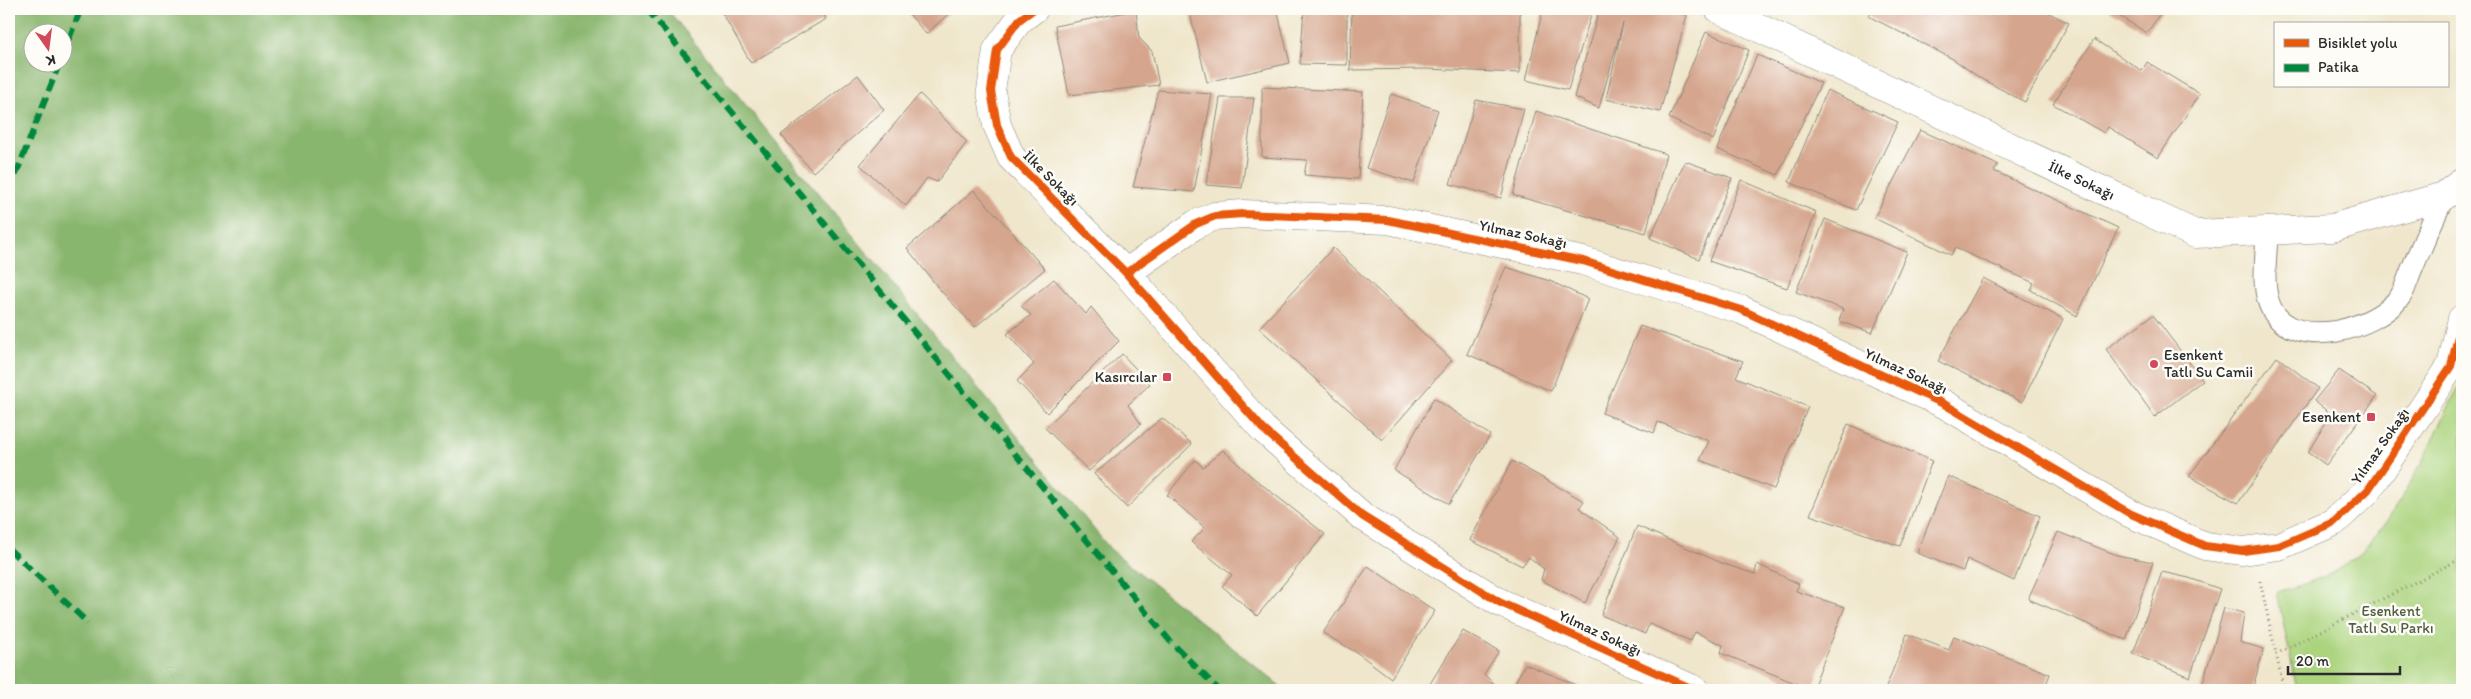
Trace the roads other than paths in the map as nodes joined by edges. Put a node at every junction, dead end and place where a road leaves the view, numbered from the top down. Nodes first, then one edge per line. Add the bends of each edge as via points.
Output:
1 (1034, 9) edge
2 (1719, 9) edge
3 (2453, 189) edge
4 (2268, 231) junction
5 (1126, 273) junction
6 (2462, 319) edge
7 (1695, 690) edge

1 - 5 street, İlke Sokağı via 1019,20 998,50 991,91 997,126 1011,157
2 - 4 street, İlke Sokağı via 2195,234
3 - 4 street, İlke Sokağı via 2332,228
3 - 4 lane via 2400,297 2360,325 2342,330 2308,333 2294,330 2273,311 2267,298 2266,284
5 - 6 street, Yılmaz Sokağı via 1196,224 1215,216 1243,214 1388,220 1583,261 1742,310 1944,404 2129,512 2205,546 2243,551 2279,546 2334,522 2368,490 2451,366
5 - 7 street, Yılmaz Sokağı via 1263,429 1362,516 1499,602

